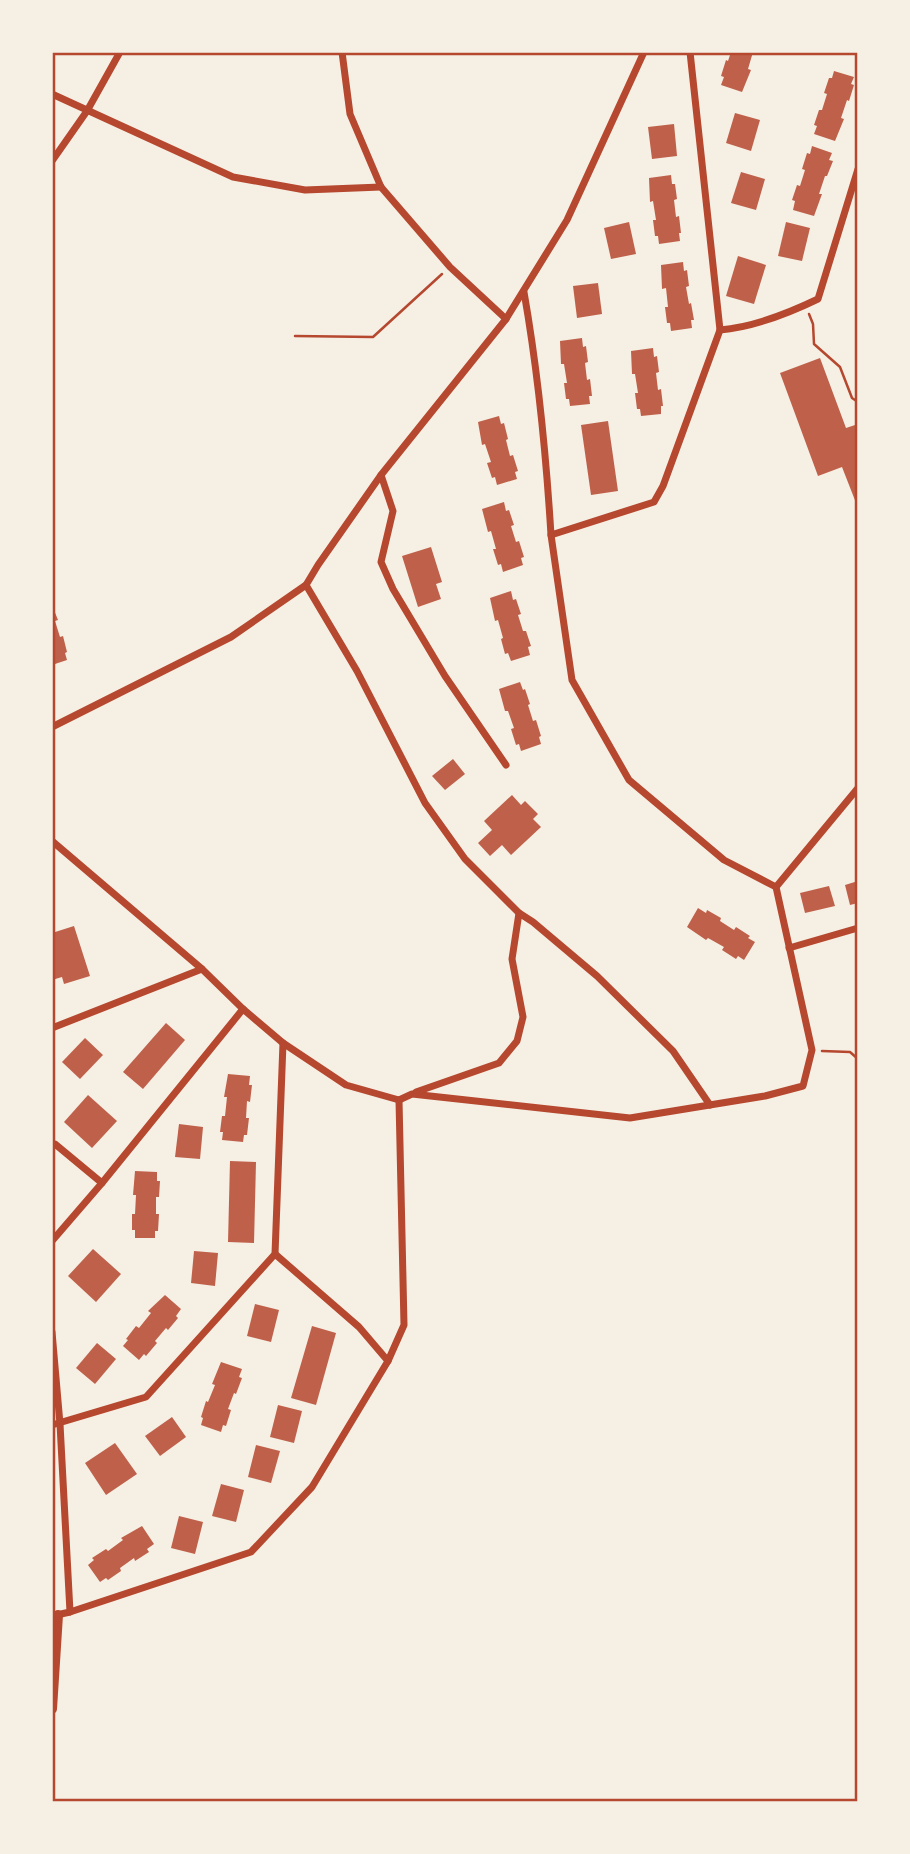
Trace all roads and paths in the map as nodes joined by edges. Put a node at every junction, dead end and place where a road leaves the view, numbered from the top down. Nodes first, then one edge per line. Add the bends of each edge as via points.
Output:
1 (120, 52) edge
2 (342, 52) edge
3 (644, 52) edge
4 (690, 52) edge
5 (52, 94) edge
6 (87, 111) junction
7 (52, 161) edge
8 (858, 169) edge
9 (381, 187) junction
10 (450, 267) junction
11 (524, 292) junction
12 (806, 305) junction
13 (506, 318) junction
14 (720, 330) junction
15 (295, 336) dead end
16 (858, 402) edge
17 (381, 475) junction
18 (551, 535) junction
19 (306, 585) junction
20 (53, 726) edge
21 (506, 765) dead end
22 (858, 789) edge
23 (52, 841) edge
24 (776, 887) junction
25 (519, 913) junction
26 (858, 928) edge
27 (789, 948) junction
28 (202, 969) junction
29 (243, 1009) junction
30 (52, 1028) edge
31 (283, 1043) junction
32 (812, 1050) junction
33 (858, 1059) edge
34 (412, 1094) junction
35 (399, 1100) junction
36 (710, 1105) junction
37 (52, 1144) edge
38 (102, 1183) junction
39 (52, 1241) edge
40 (275, 1254) junction
41 (52, 1332) edge
42 (388, 1362) junction
43 (56, 1424) edge
44 (70, 1612) junction
45 (55, 1616) edge
46 (52, 1709) edge

1 - 6 street
2 - 9 street via 350,114
3 - 11 street via 567,220
4 - 14 street
5 - 6 street
6 - 7 street
6 - 9 street via 233,177 304,190
8 - 12 street via 818,299
9 - 10 street
10 - 13 street
10 - 15 path via 373,337
11 - 13 street
11 - 18 street via 546,457
12 - 14 street
12 - 16 path via 814,344 840,367 852,398
13 - 17 street
14 - 18 street via 654,502
17 - 19 street
17 - 21 street via 393,511 382,562 389,580 445,676
18 - 24 street via 572,680 629,780 724,860
19 - 20 street via 231,637
19 - 25 street via 357,671 425,803 465,859
22 - 24 street
23 - 28 street
24 - 27 street
25 - 34 street via 513,959 523,1017 517,1041 499,1063
25 - 36 street via 597,976 673,1051
26 - 27 street
27 - 32 street
28 - 29 street
28 - 30 street
29 - 31 street
29 - 38 street
31 - 35 street via 346,1086
31 - 40 street
32 - 33 path via 849,1052
32 - 36 street via 803,1086
34 - 35 street
34 - 36 street via 630,1118
35 - 42 street via 404,1325
37 - 38 street
38 - 39 street
40 - 42 street via 359,1327
40 - 43 street via 146,1397
41 - 43 street
42 - 44 street via 312,1487 251,1552
43 - 44 street
44 - 45 street
45 - 46 street

